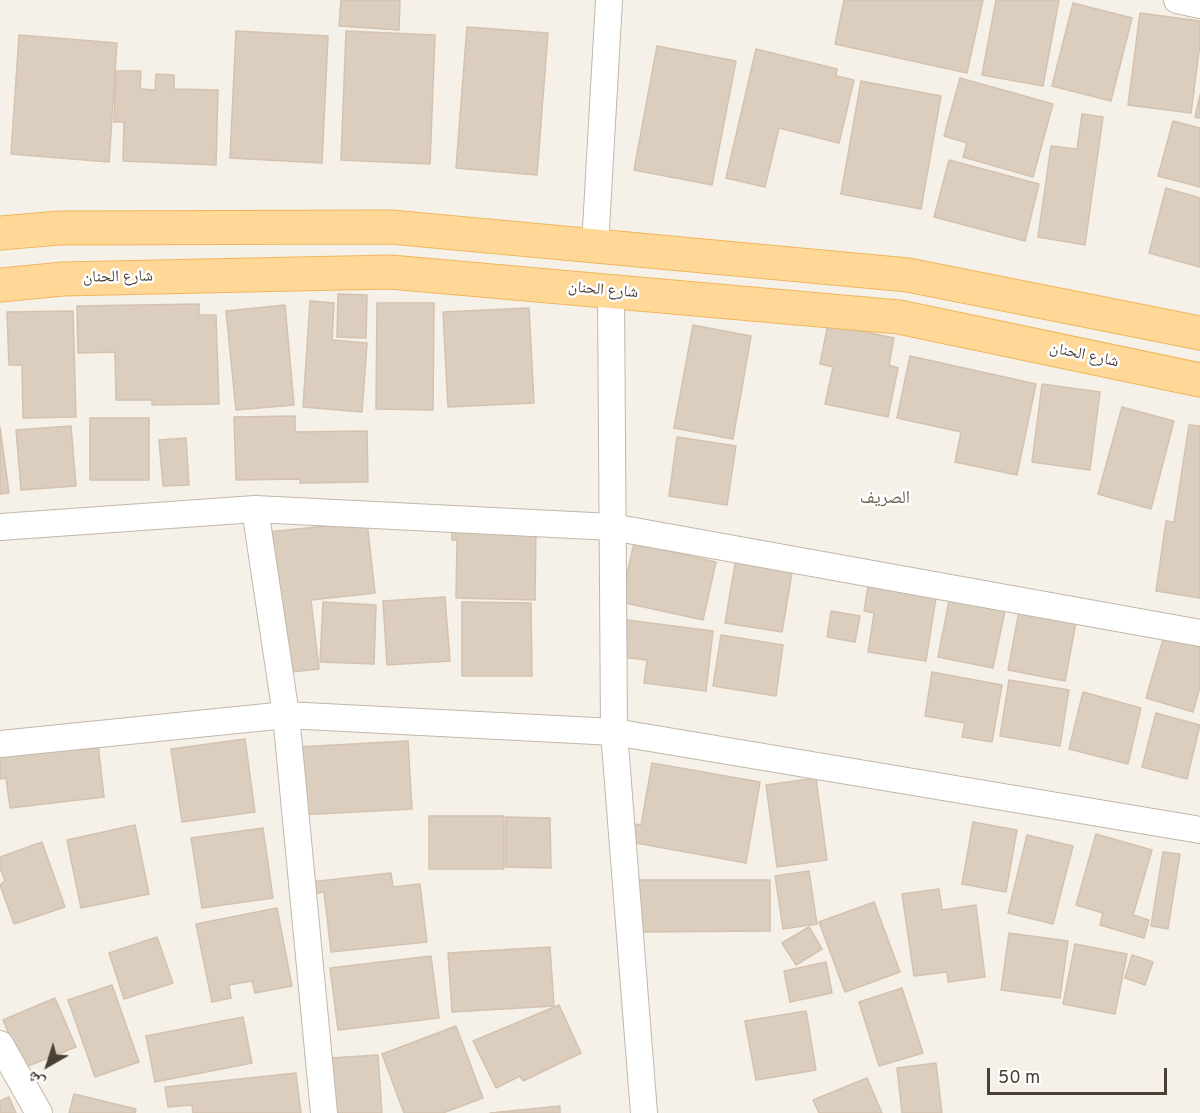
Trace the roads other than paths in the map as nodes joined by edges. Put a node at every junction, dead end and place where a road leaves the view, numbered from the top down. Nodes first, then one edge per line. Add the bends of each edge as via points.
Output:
1 (609, 0) edge
2 (1177, 0) edge
3 (1200, 5) edge
4 (0, 233) edge
5 (595, 246) junction
6 (0, 285) edge
7 (611, 292) junction
8 (1200, 333) edge
9 (1200, 380) edge
10 (255, 509) junction
11 (0, 527) edge
12 (612, 527) junction
13 (1200, 633) edge
14 (286, 715) junction
15 (614, 732) junction
16 (0, 744) edge
17 (1200, 830) edge
18 (0, 1044) edge
19 (39, 1113) edge
20 (324, 1113) edge
21 (644, 1113) edge

1 - 5 street
2 - 3 street
4 - 5 main road via 59,228 391,227
5 - 8 main road via 908,275
6 - 7 main road, شارع الحنان via 63,279 390,272
7 - 9 main road, شارع الحنان via 899,317
7 - 12 street
10 - 11 street
10 - 12 street
10 - 14 street
12 - 13 street
12 - 15 street
14 - 15 street
14 - 16 street
14 - 20 street
15 - 17 street
15 - 21 street
18 - 19 street

